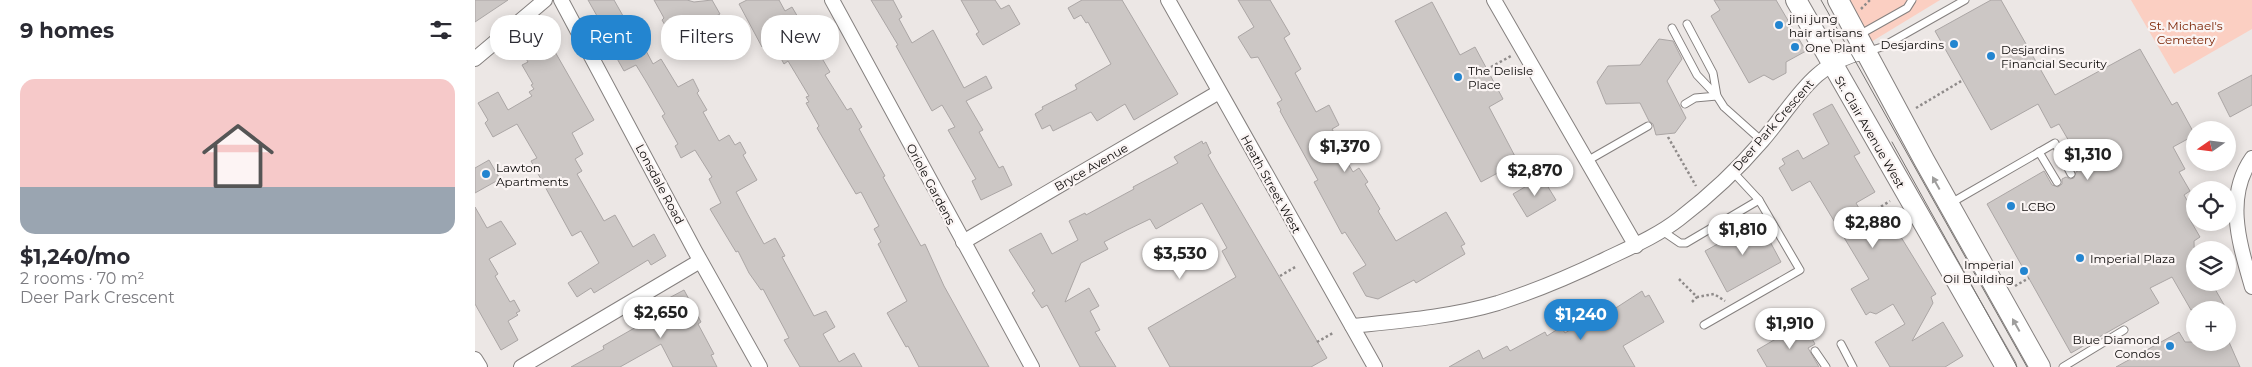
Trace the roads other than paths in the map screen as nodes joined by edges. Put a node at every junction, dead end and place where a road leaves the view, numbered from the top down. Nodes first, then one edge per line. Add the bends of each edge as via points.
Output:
1 (545, 0) edge
2 (561, 0) edge
3 (832, 0) edge
4 (1168, 0) edge
5 (1494, 0) edge
6 (1795, 0) edge
7 (1838, 0) edge
8 (1912, 0) edge
9 (1965, 0) edge
10 (1687, 24) dead end
11 (1672, 28) dead end
12 (1861, 44) junction
13 (475, 59) edge
14 (1831, 63) junction
15 (1219, 92) junction
16 (1717, 96) junction
17 (1685, 104) dead end
18 (1648, 126) dead end
19 (1762, 141) junction
20 (2039, 152) junction
21 (2252, 158) edge
22 (1587, 161) junction
23 (1733, 172) junction
24 (2071, 174) dead end
25 (2057, 182) dead end
26 (1759, 200) junction
27 (1948, 204) junction
28 (1661, 230) junction
29 (963, 242) junction
30 (1636, 246) junction
31 (701, 261) junction
32 (2252, 287) edge
33 (1704, 325) dead end
34 (1352, 326) junction
35 (2124, 330) dead end
36 (1841, 344) dead end
37 (1815, 351) dead end
38 (475, 359) edge
39 (2000, 364) edge
40 (481, 367) edge
41 (521, 367) edge
42 (760, 367) edge
43 (1032, 367) edge
44 (1375, 367) edge
45 (1826, 367) edge
46 (1853, 367) edge
47 (2040, 367) edge
48 (2063, 367) edge

1 - 13 street
2 - 31 street, Lonsdale Road
3 - 29 street, Oriole Gardens
4 - 15 street, Heath Street West
5 - 22 street
6 - 14 main road, St. Clair Avenue West
7 - 12 main road
8 - 12 lane via 1907,8
9 - 12 lane via 1882,47
10 - 16 lane via 1713,73
11 - 16 lane via 1697,75
12 - 14 street, Deer Park Crescent via 1851,55
27 -> 12 main road
14 - 19 street, Deer Park Crescent via 1809,82
14 - 39 main road, St. Clair Avenue West
15 - 29 street, Bryce Avenue
15 - 34 street, Heath Street West
16 - 17 lane via 1695,98
16 - 19 lane via 1724,107
18 - 22 lane
19 - 23 street, Deer Park Crescent
20 - 24 lane via 2055,143
20 - 25 lane
20 - 27 lane
21 - 32 street via 2237,198 2237,235
22 - 30 street
23 - 26 lane
23 - 28 street, Deer Park Crescent via 1678,220
26 - 28 lane via 1686,243 1679,243
26 - 33 lane via 1800,270
47 -> 27 main road
28 - 30 street, Deer Park Crescent
29 - 43 street, Oriole Gardens
30 - 34 street, Deer Park Crescent via 1554,284 1496,303 1437,316
31 - 41 street
31 - 42 street, Lonsdale Road
34 - 44 street, Heath Street West
35 - 48 lane
36 - 46 lane
37 - 45 lane
38 - 40 street

